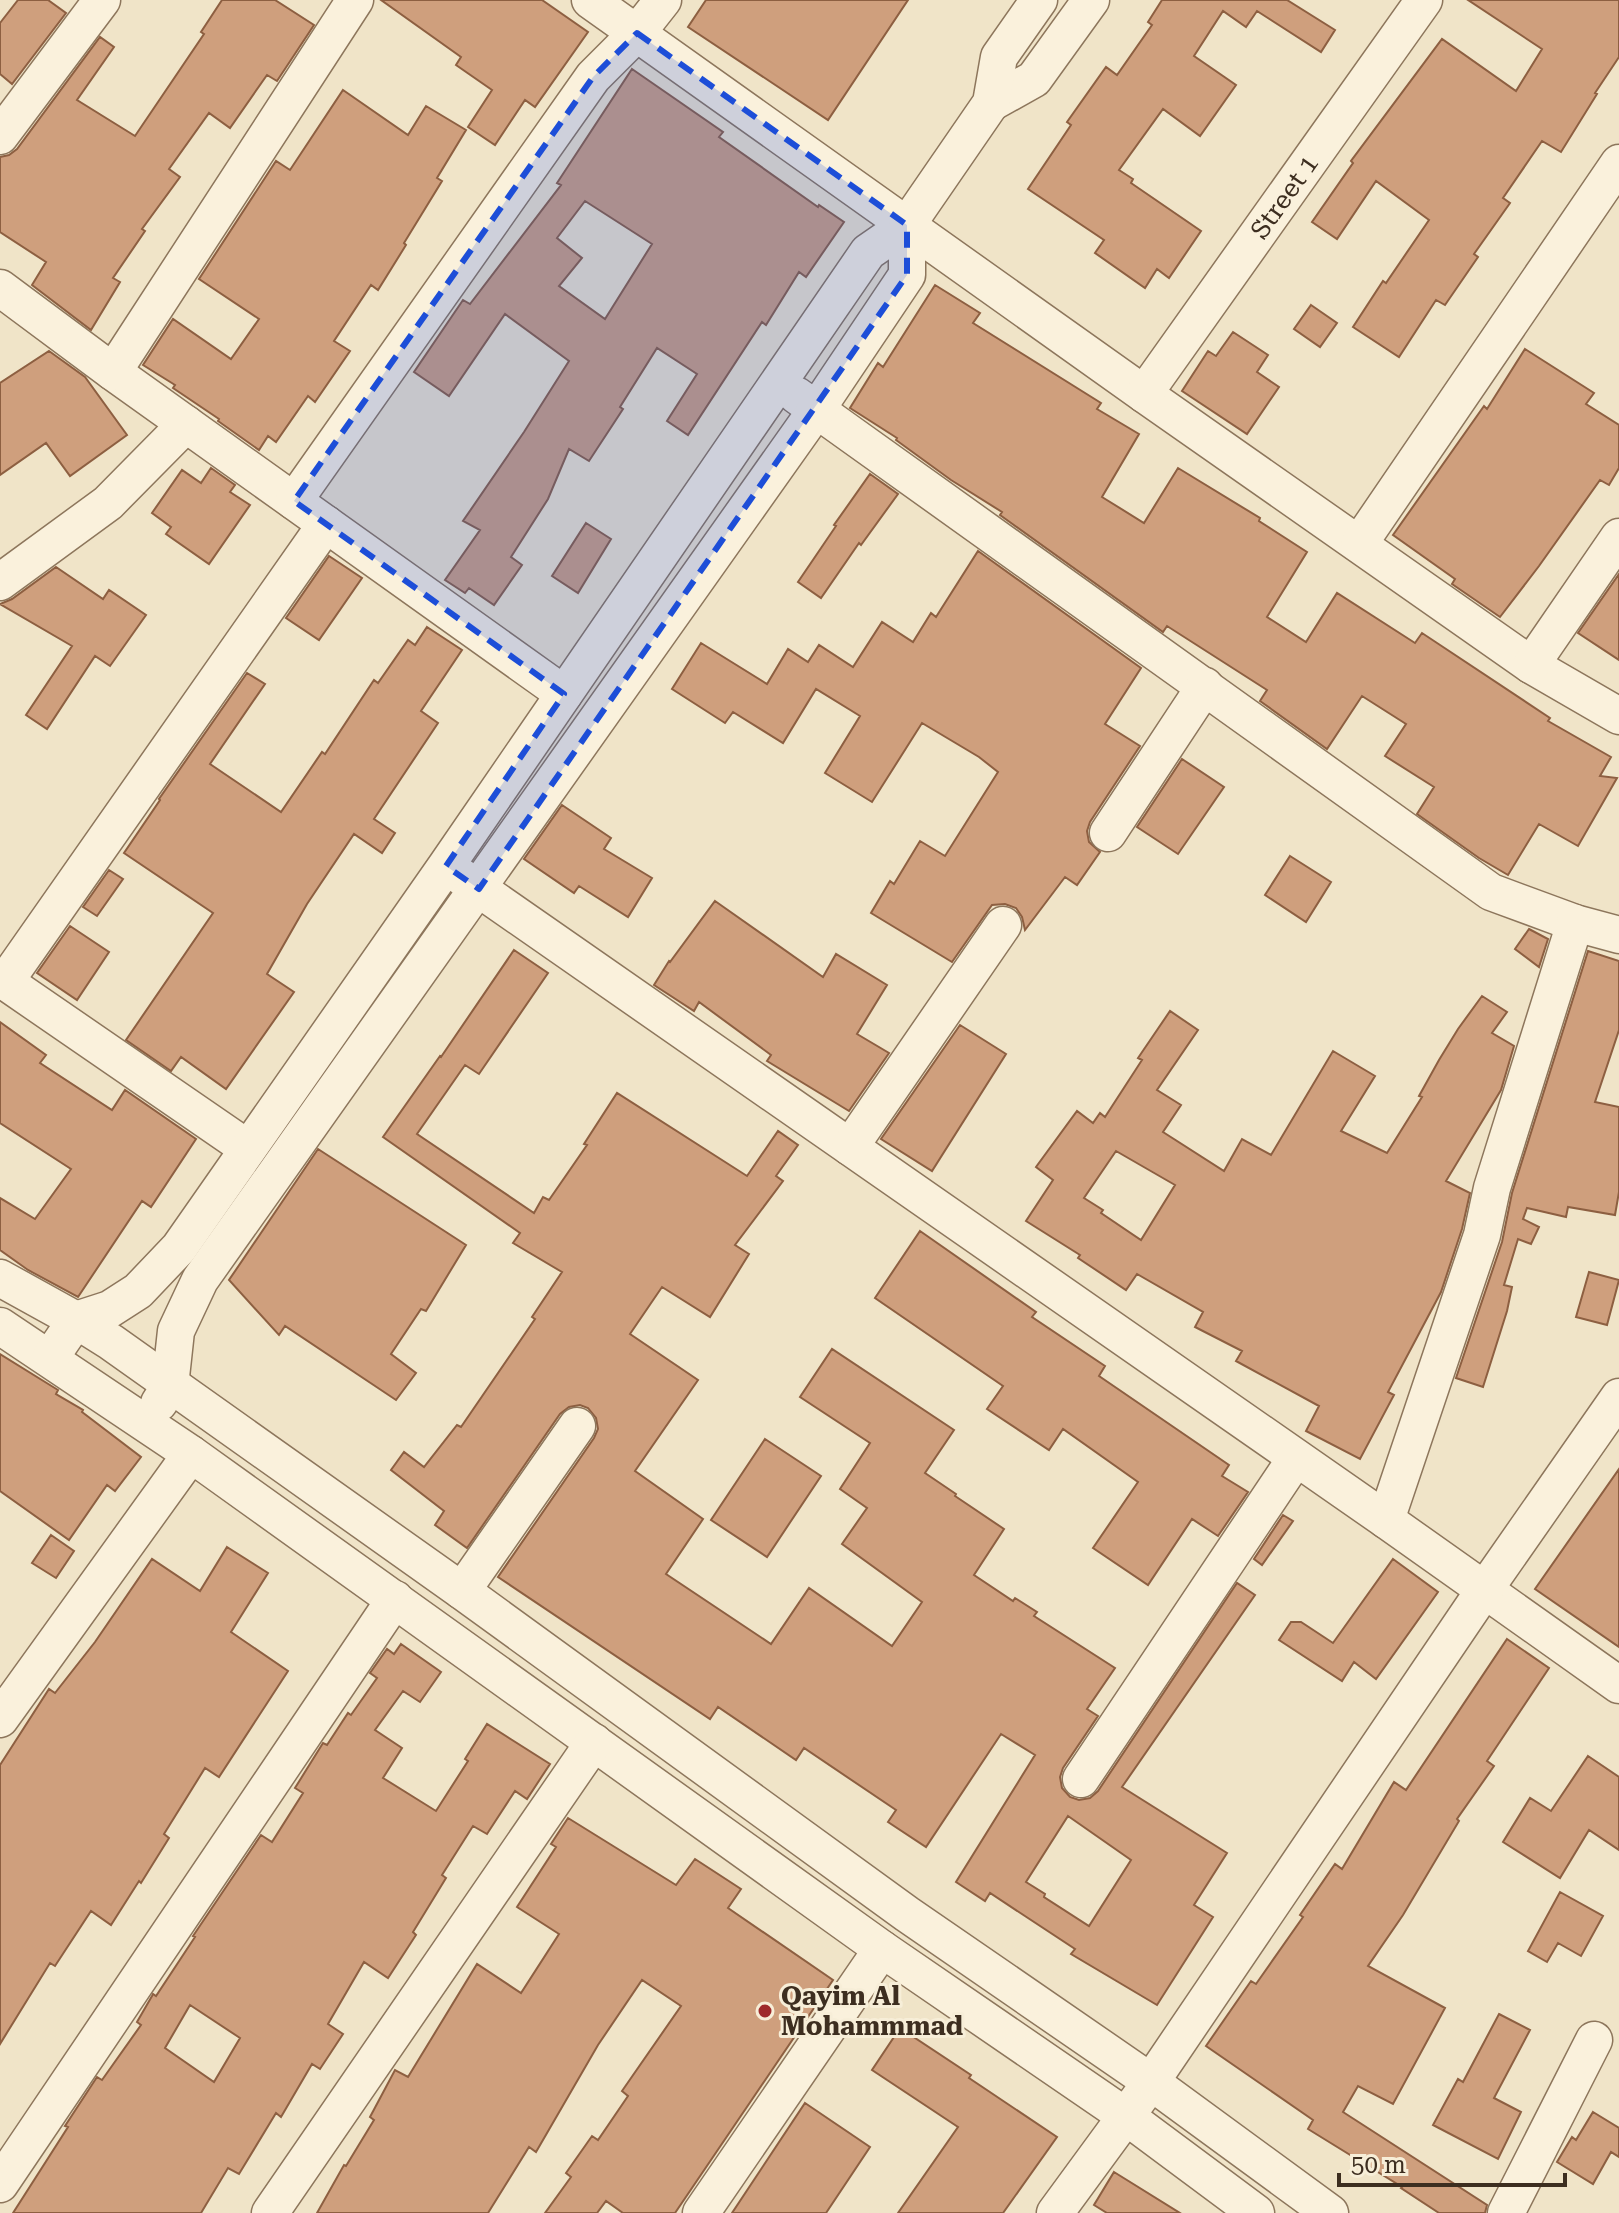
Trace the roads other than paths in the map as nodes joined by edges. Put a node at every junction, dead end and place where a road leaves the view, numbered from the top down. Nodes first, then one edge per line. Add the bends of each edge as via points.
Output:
1 (102, 0) edge
2 (355, 0) edge
3 (590, 0) edge
4 (663, 0) edge
5 (1039, 0) edge
6 (1091, 0) edge
7 (1424, 0) edge
8 (637, 33) junction
9 (991, 103) junction
10 (0, 136) edge
11 (1619, 163) edge
12 (907, 225) junction
13 (0, 288) edge
14 (113, 372) junction
15 (778, 382) junction
16 (1144, 394) junction
17 (817, 409) junction
18 (186, 424) junction
19 (294, 501) junction
20 (326, 524) junction
21 (1619, 537) edge
22 (1359, 544) junction
23 (0, 582) edge
24 (1531, 665) junction
25 (1205, 686) junction
26 (564, 694) junction
27 (1619, 716) edge
28 (1108, 833) dead end
29 (446, 866) junction
30 (479, 889) junction
31 (1575, 923) junction
32 (1003, 925) dead end
33 (1619, 935) edge
34 (2, 980) edge
35 (850, 1147) junction
36 (247, 1148) junction
37 (0, 1278) edge
38 (76, 1320) junction
39 (0, 1326) edge
40 (50, 1358) junction
41 (170, 1386) junction
42 (1619, 1397) edge
43 (145, 1422) junction
44 (577, 1426) dead end
45 (191, 1454) junction
46 (1296, 1458) junction
47 (1386, 1520) junction
48 (1485, 1589) junction
49 (462, 1591) junction
50 (395, 1599) junction
51 (1619, 1685) edge
52 (0, 1719) edge
53 (594, 1742) junction
54 (1081, 1779) dead end
55 (882, 1949) junction
56 (1594, 2040) dead end
57 (1151, 2082) junction
58 (1127, 2117) junction
59 (0, 2184) edge
60 (270, 2213) edge
61 (701, 2213) edge
62 (1055, 2213) edge
63 (1256, 2213) edge
64 (1330, 2213) edge
65 (1506, 2213) edge

1 - 10 street
2 - 14 street
3 - 8 street
4 - 8 street
5 - 9 street via 999,57
6 - 9 street via 1034,79
7 - 16 street, Street 1
8 - 12 street
8 - 19 street via 593,77
9 - 12 street
11 - 22 street
12 - 15 street via 868,252
12 - 16 street
12 - 17 street via 907,275
13 - 14 street
14 - 18 street
15 - 17 street
15 - 26 street
16 - 22 street
17 - 25 street
17 - 30 street
18 - 19 street
18 - 23 street via 108,503
19 - 20 street
20 - 26 street
20 - 34 street
21 - 24 street
22 - 24 street
24 - 27 street
25 - 28 street
25 - 31 street via 1491,892
26 - 29 street
29 - 30 street
29 - 36 street
30 - 35 street
30 - 41 street via 200,1280 176,1331
31 - 33 street
31 - 47 street via 1482,1235
32 - 35 street
34 - 36 street
35 - 46 street
36 - 38 street via 179,1248 138,1291 110,1309
37 - 38 street
38 - 40 street
38 - 41 street
39 - 40 street
40 - 43 street
41 - 43 street
41 - 49 street
42 - 48 street
43 - 45 street
44 - 49 street
45 - 50 street
45 - 52 street
46 - 47 street
46 - 54 street
47 - 48 street
48 - 51 street
48 - 57 street
49 - 57 street via 907,1914
50 - 53 street
50 - 59 street
53 - 55 street
53 - 60 street
55 - 58 street
55 - 61 street
56 - 65 street
57 - 58 street
57 - 64 street
58 - 62 street
58 - 63 street

